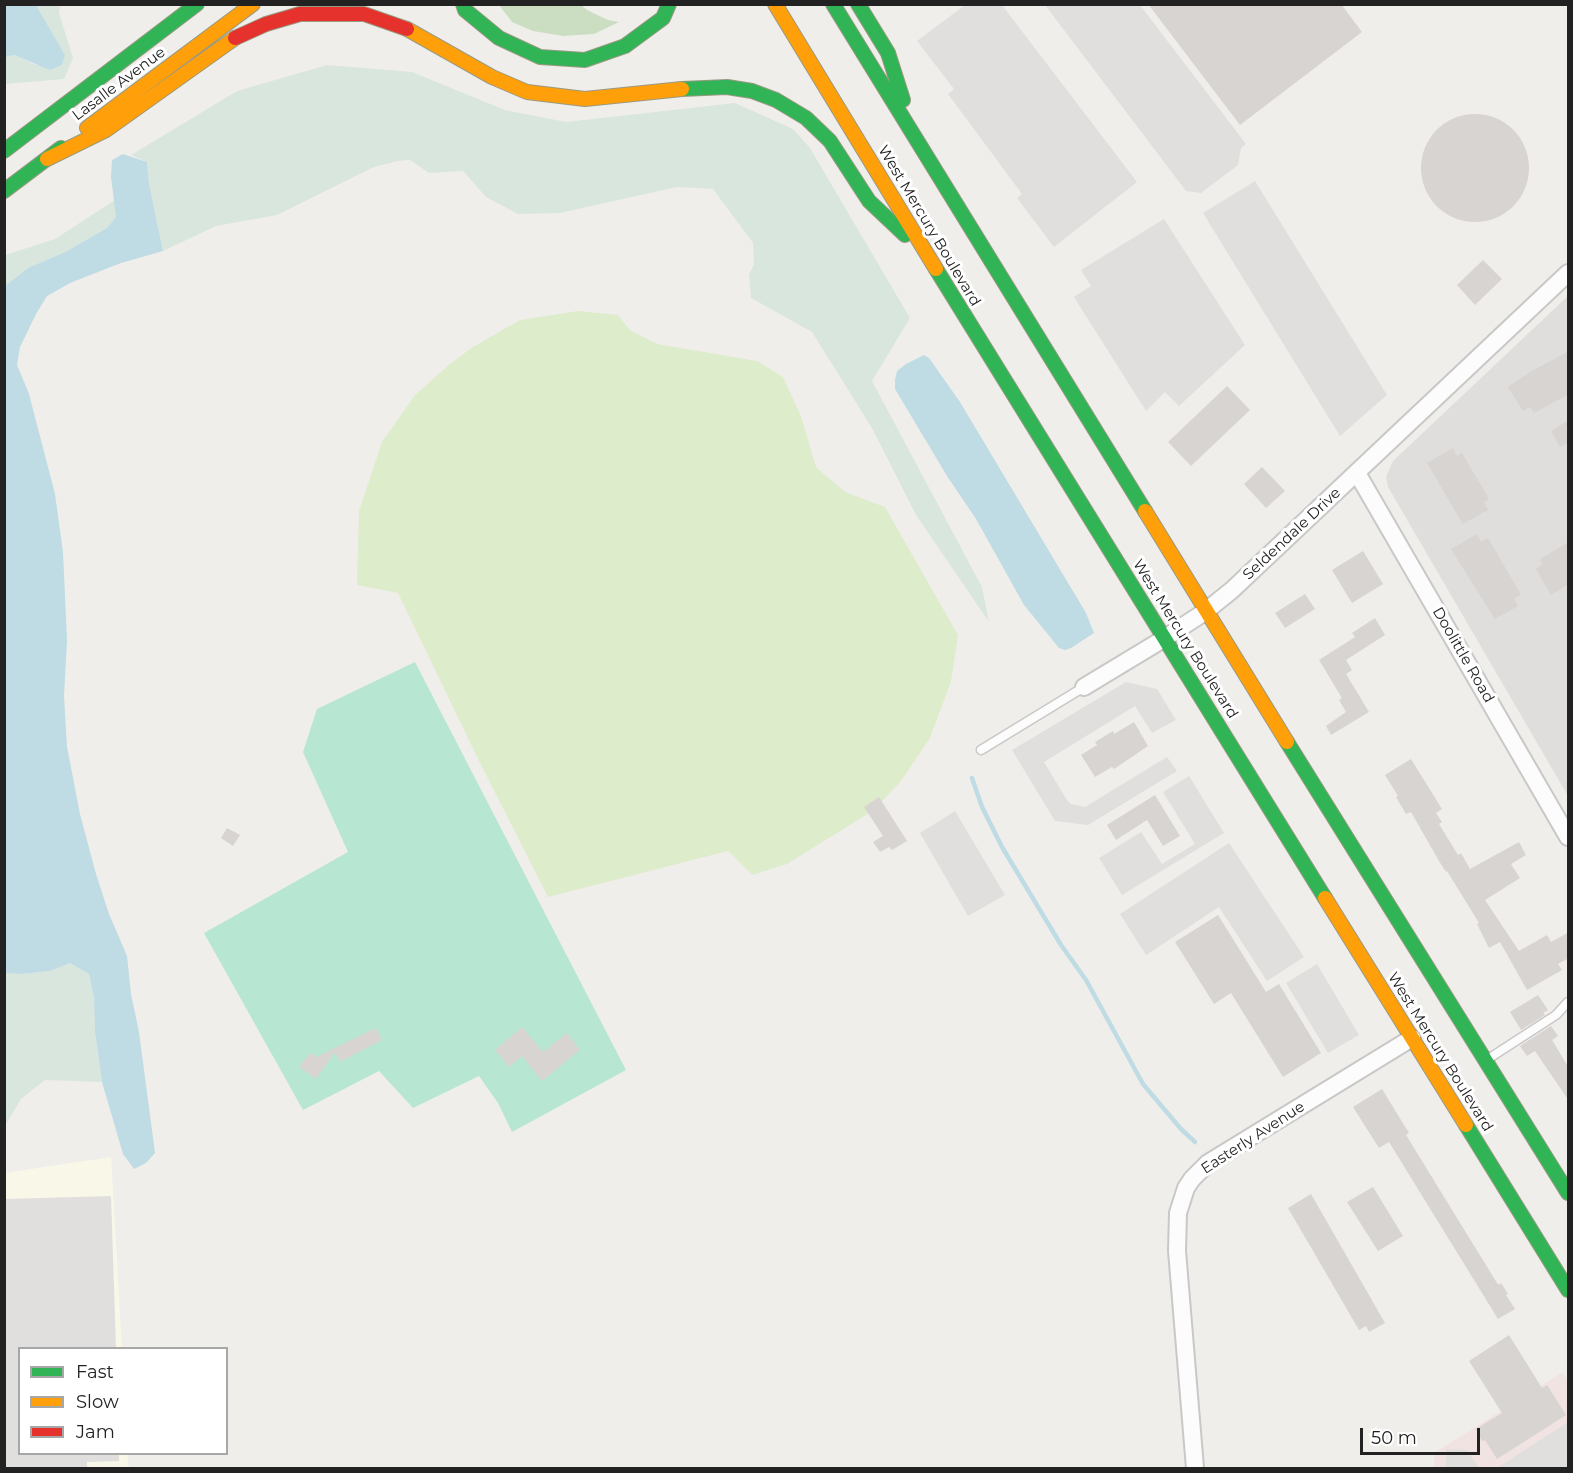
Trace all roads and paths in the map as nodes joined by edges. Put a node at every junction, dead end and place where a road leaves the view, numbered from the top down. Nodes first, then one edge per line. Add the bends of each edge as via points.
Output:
1 (197, 4) edge
2 (253, 4) edge
3 (463, 4) edge
4 (669, 4) edge
5 (775, 4) edge
6 (833, 4) edge
7 (858, 4) edge
8 (914, 138) junction
9 (4, 151) edge
10 (47, 159) junction
11 (4, 191) edge
12 (930, 258) junction
13 (1569, 273) edge
14 (1357, 473) junction
15 (1206, 611) junction
16 (1165, 638) junction
17 (1084, 687) joint
18 (981, 750) dead end
19 (1569, 837) edge
20 (1569, 1002) edge
21 (1412, 1038) junction
22 (1486, 1060) junction
23 (1569, 1193) edge
24 (1569, 1290) edge
25 (1195, 1468) edge

1 - 9 main road, Lasalle Avenue
2 - 10 main road, Lasalle Avenue
3 - 4 main road via 499,38 540,57 585,60 625,46 663,18
5 - 12 main road, West Mercury Boulevard
6 - 8 main road
7 - 8 main road via 888,53
8 - 15 main road
10 - 11 main road, Lasalle Avenue
10 - 12 main road via 106,130 230,40 300,14 364,14 399,25 527,92 585,99 728,87 776,100 806,118 830,141 869,201
12 - 16 main road, West Mercury Boulevard
13 - 14 street, Seldendale Drive
14 - 15 street, Seldendale Drive
14 - 19 street, Doolittle Road
15 - 16 street, Seldendale Drive
15 - 22 main road
16 - 17 street, Seldendale Drive
16 - 21 main road, West Mercury Boulevard
17 - 18 lane, Seldendale Drive
20 - 22 lane via 1556,1015
21 - 24 main road, West Mercury Boulevard
21 - 25 street, Easterly Avenue via 1208,1163 1186,1188 1178,1213 1177,1251
22 - 23 main road

